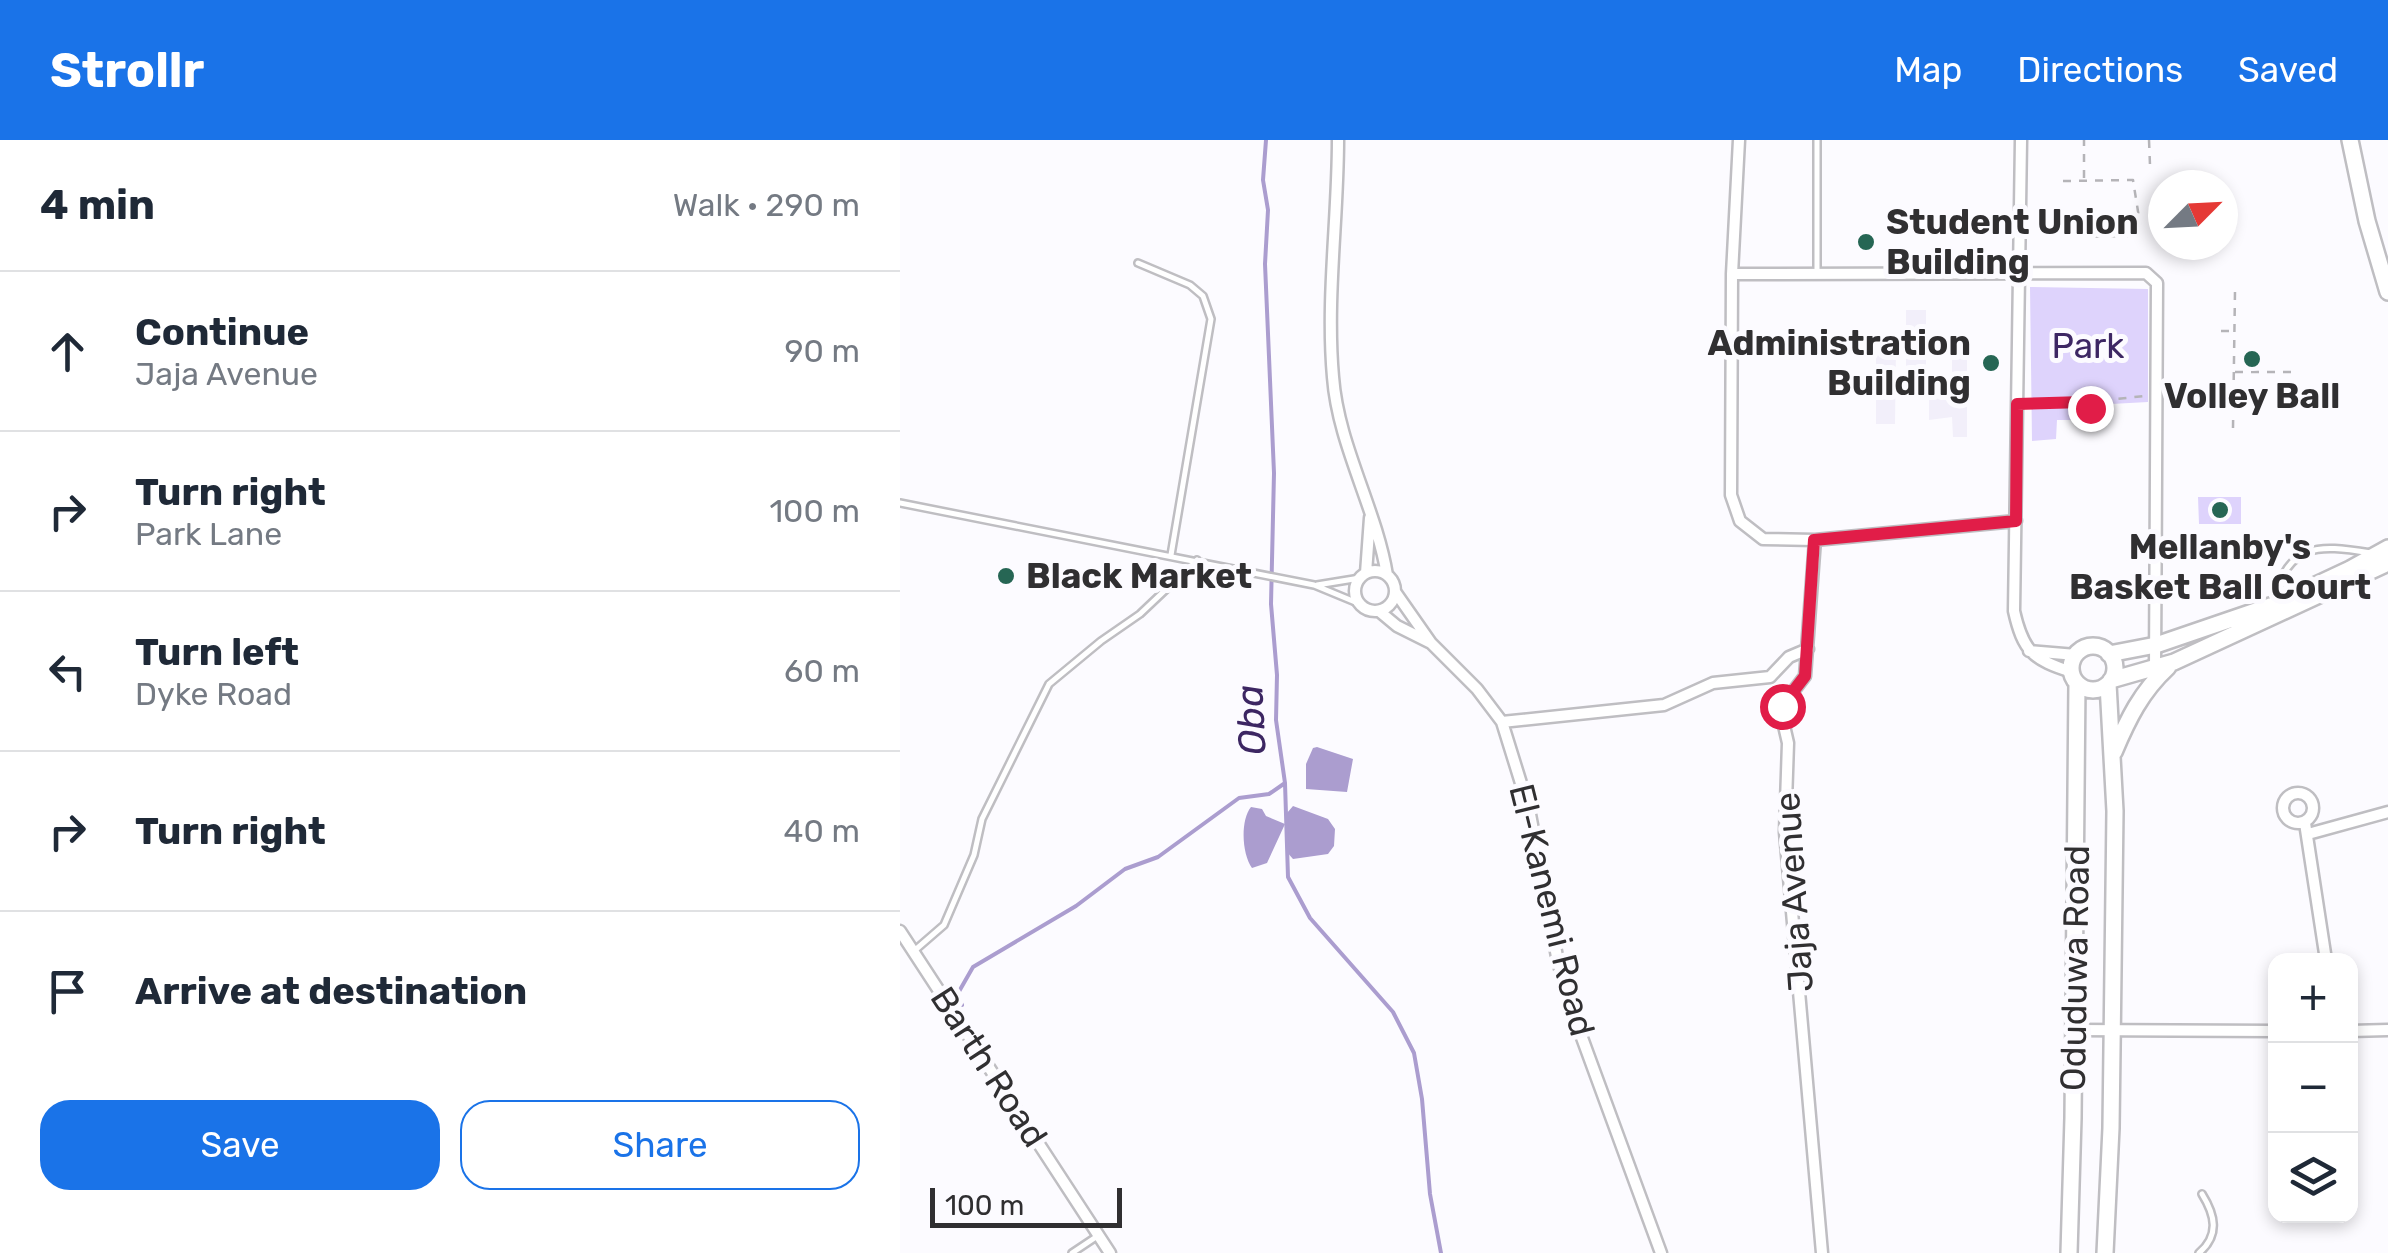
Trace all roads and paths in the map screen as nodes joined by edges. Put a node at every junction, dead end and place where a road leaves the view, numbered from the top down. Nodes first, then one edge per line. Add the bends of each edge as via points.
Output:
1 (1338, 140) edge
2 (1739, 140) edge
3 (1817, 140) edge
4 (2021, 140) edge
5 (2084, 140) edge
6 (2149, 140) edge
7 (2350, 140) edge
8 (2150, 165) dead end
9 (2084, 179) junction
10 (2064, 181) dead end
11 (2066, 237) dead end
12 (1138, 263) dead end
13 (1817, 273) junction
14 (1732, 274) junction
15 (2018, 275) junction
16 (2235, 291) dead end
17 (2388, 292) edge
18 (2234, 330) junction
19 (2221, 332) dead end
20 (2234, 372) junction
21 (2296, 372) dead end
22 (2158, 394) junction
23 (2017, 404) junction
24 (2233, 428) dead end
25 (900, 503) edge
26 (1370, 512) junction
27 (2016, 521) junction
28 (1814, 540) junction
29 (2385, 555) edge
30 (1171, 556) junction
31 (1197, 560) junction
32 (1387, 575) junction
33 (1363, 576) junction
34 (1314, 585) junction
35 (1396, 593) junction
36 (1360, 604) junction
37 (2272, 605) junction
38 (1379, 611) junction
39 (1432, 644) junction
40 (2156, 645) junction
41 (1808, 648) junction
42 (2028, 652) junction
43 (2109, 654) junction
44 (2076, 655) junction
45 (2174, 662) junction
46 (2155, 668) junction
47 (2074, 678) junction
48 (2110, 682) junction
49 (1502, 722) junction
50 (2112, 755) junction
51 (2388, 812) edge
52 (900, 931) edge
53 (914, 952) junction
54 (2325, 953) edge
55 (2073, 1030) junction
56 (2388, 1030) edge
57 (2268, 1031) edge
58 (2358, 1031) edge
59 (2110, 1033) junction
60 (2202, 1194) dead end
61 (1099, 1236) junction
62 (1072, 1253) edge
63 (1110, 1253) edge
64 (1661, 1253) edge
65 (1822, 1253) edge
66 (2069, 1253) edge
67 (2105, 1253) edge
68 (2199, 1253) edge

1 - 26 street via 1333,379
2 - 14 street
3 - 13 lane
4 - 15 street
5 - 9 path
6 - 8 path
7 - 17 street
9 - 10 path
9 - 11 path via 2133,180 2140,231
12 - 30 lane via 1190,285 1203,296 1211,319
13 - 14 street
13 - 15 street
14 - 28 street via 1731,495 1740,521 1762,539
15 - 22 street via 2154,276
15 - 23 street
16 - 18 path
18 - 19 path
18 - 20 path
20 - 21 path
20 - 24 path
22 - 23 path via 2098,401 2090,408 2084,402
22 - 40 street
23 - 27 street
25 - 30 lane
26 - 32 street
26 - 33 street
27 - 28 street
27 - 42 street via 2014,612
28 - 41 street, Jaja Avenue
29 - 37 street
29 - 37 lane via 2326,548 2295,556
29 - 45 street
30 - 31 lane
31 - 34 lane
31 - 53 lane via 1049,684 982,818 944,925
32 - 33 street
32 - 35 street
33 - 34 lane
33 - 36 street via 1355,591
34 - 36 lane
35 - 38 street
35 - 39 street, El-Kanemi Road
36 - 38 street
37 - 40 street
38 - 39 street, El-Kanemi Road
39 - 49 street, El-Kanemi Road
40 - 43 street
40 - 46 street
41 - 49 street via 1770,677 1714,683 1664,706
41 - 65 street, Jaja Avenue via 1805,676 1782,706 1782,717 1788,743 1785,832
42 - 44 street
42 - 47 street
43 - 44 street via 2090,647
43 - 48 street
44 - 47 street
45 - 46 street
45 - 50 street via 2135,704
46 - 48 street
47 - 48 street via 2096,690
47 - 55 street, Oduduwa Road
48 - 50 street, Oduduwa Road
49 - 64 street, El-Kanemi Road via 1528,809 1558,962
50 - 59 street, Oduduwa Road
51 - 54 street via 2307,828
52 - 53 street, Barth Road
53 - 61 street, Barth Road
55 - 59 street
55 - 66 street, Oduduwa Road
56 - 58 street
57 - 59 street
59 - 67 street, Oduduwa Road
60 - 68 lane via 2215,1220 2211,1240
61 - 62 lane
61 - 63 street, Barth Road

